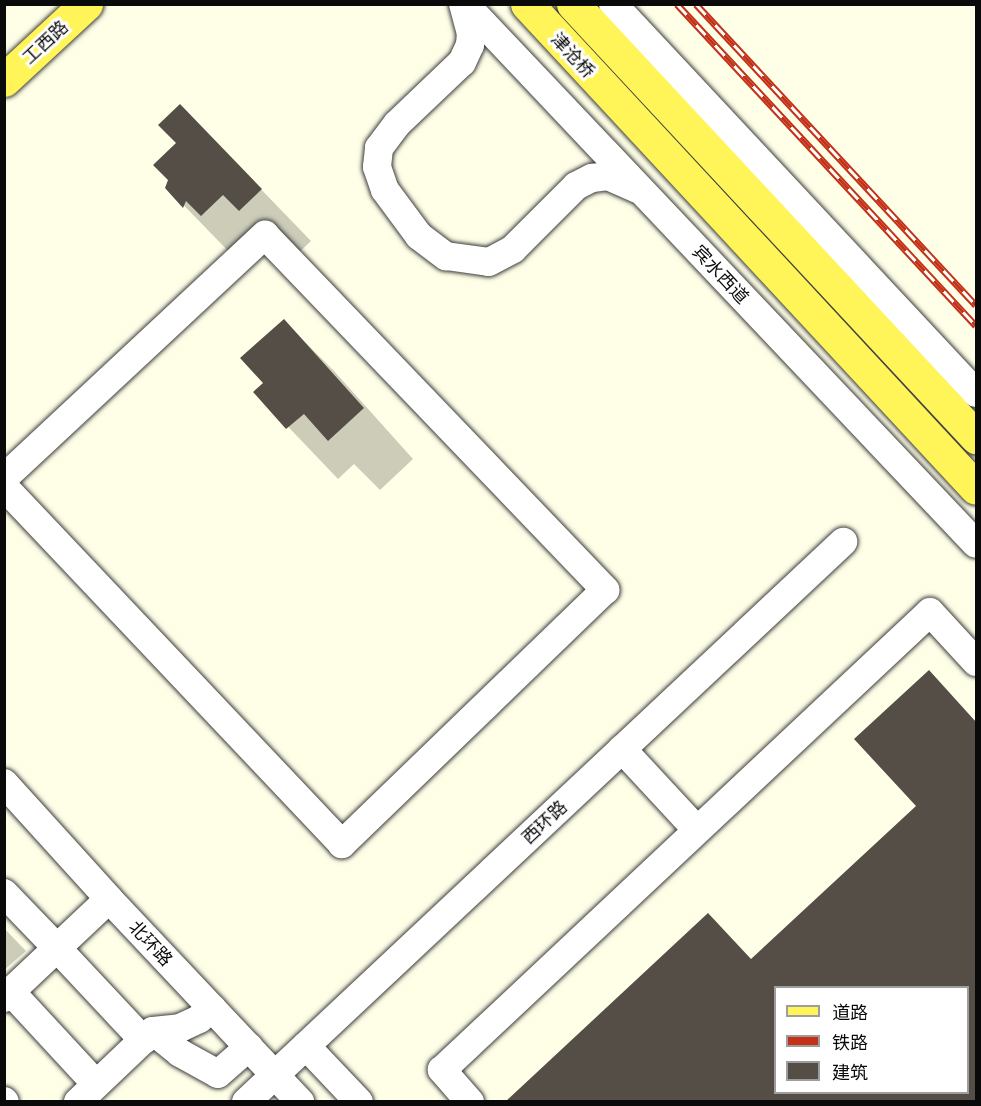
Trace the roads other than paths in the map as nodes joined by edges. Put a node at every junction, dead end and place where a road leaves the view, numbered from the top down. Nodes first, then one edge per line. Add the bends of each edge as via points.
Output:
1 (86, 4) edge
2 (464, 4) edge
3 (527, 4) edge
4 (573, 4) edge
5 (613, 4) edge
6 (4, 80) edge
7 (642, 191) junction
8 (976, 393) edge
9 (976, 436) edge
10 (4, 478) edge
11 (4, 486) edge
12 (976, 488) edge
13 (843, 542) dead end
14 (976, 544) edge
15 (976, 662) edge
16 (622, 749) junction
17 (4, 783) edge
18 (698, 830) junction
19 (4, 893) edge
20 (110, 899) junction
21 (57, 948) junction
22 (8, 995) edge
23 (212, 1008) junction
24 (148, 1035) junction
25 (306, 1046) junction
26 (249, 1047) junction
27 (275, 1075) junction
28 (87, 1093) edge
29 (456, 1096) edge
30 (246, 1101) edge
31 (300, 1101) edge
32 (359, 1101) edge

1 - 6 main road, 工西路
2 - 7 street, 宾水西道
2 - 7 street via 471,33 462,62 397,124 379,148 377,167 385,190 419,236 446,256 489,262 513,249 576,186 592,178 615,178
3 - 12 main road, 津沧桥
4 - 9 main road, 津沧桥
5 - 8 street
7 - 14 street, 宾水西道
10 - 11 street via 265,235 605,590 342,844
13 - 16 street, 西环路
15 - 18 street via 930,612
16 - 18 street
16 - 25 street, 西环路
17 - 20 street, 北环路
18 - 29 street via 442,1070
19 - 21 street
20 - 21 street
20 - 23 street, 北环路
21 - 22 street
21 - 24 street
22 - 28 street
23 - 24 street via 180,1028
23 - 26 street, 北环路
24 - 26 street via 218,1074
24 - 28 street
25 - 27 street, 西环路
25 - 32 street
26 - 27 street, 北环路
27 - 30 street, 西环路
27 - 31 street, 北环路

